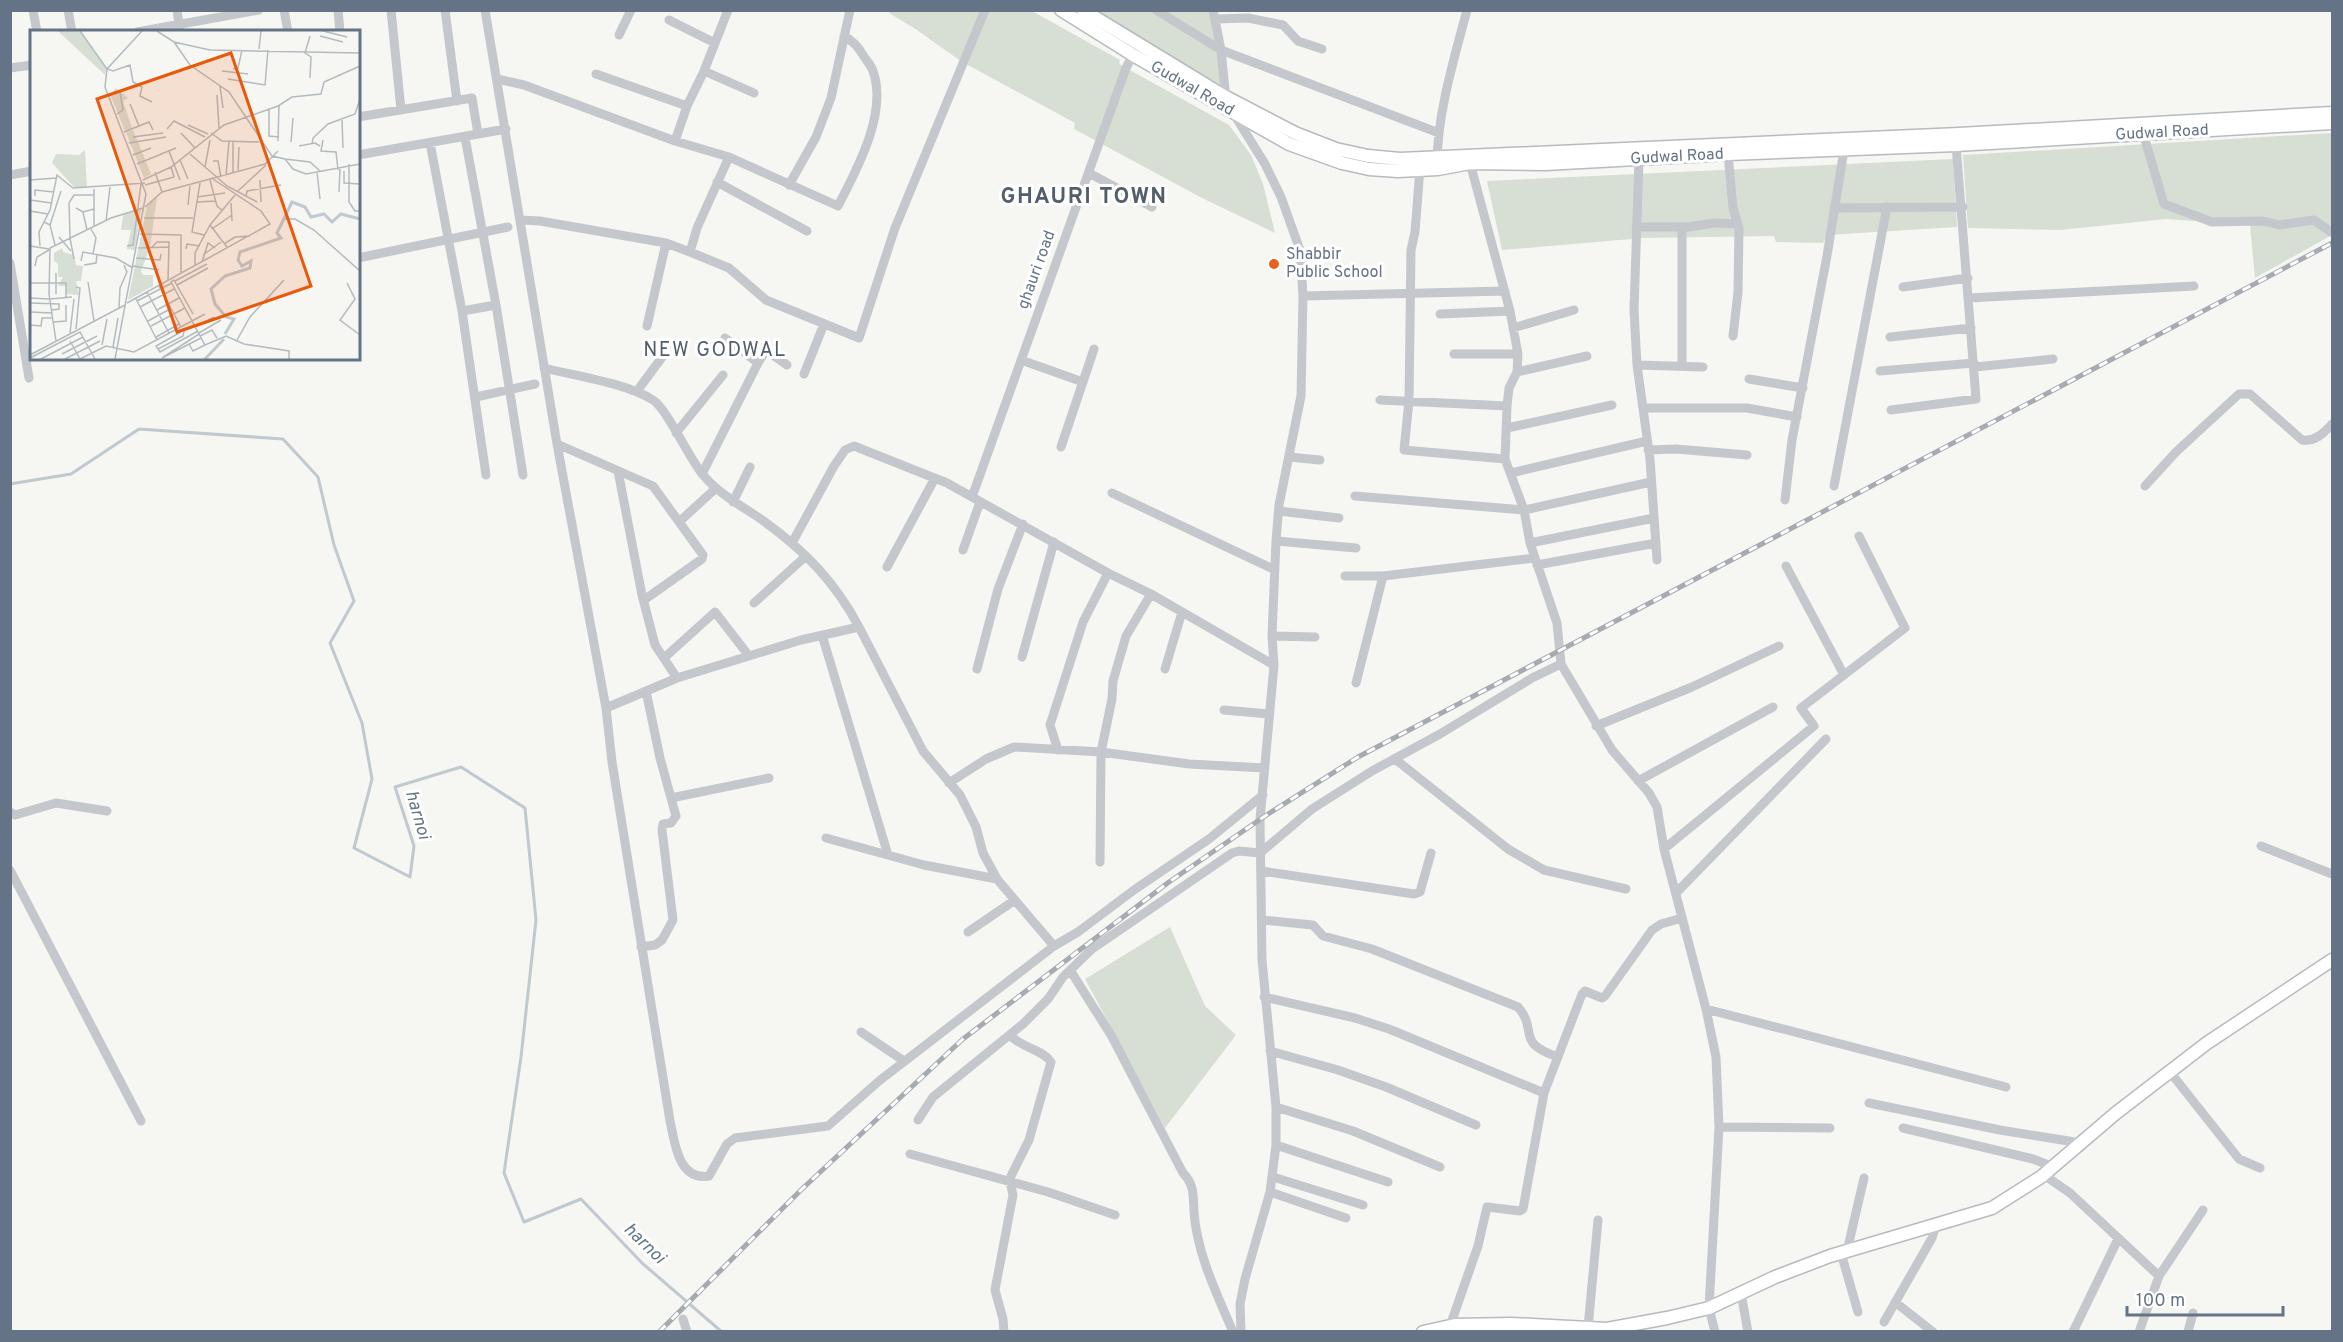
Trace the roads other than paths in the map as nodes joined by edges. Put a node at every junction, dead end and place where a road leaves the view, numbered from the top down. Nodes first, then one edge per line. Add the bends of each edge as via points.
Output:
1 (33, 10) edge
2 (68, 10) edge
3 (177, 10) edge
4 (259, 10) edge
5 (284, 10) edge
6 (338, 10) edge
7 (391, 10) edge
8 (445, 10) edge
9 (485, 10) edge
10 (631, 10) edge
11 (728, 10) edge
12 (850, 10) edge
13 (985, 10) edge
14 (1061, 10) edge
15 (1083, 10) edge
16 (1156, 10) edge
17 (1467, 10) edge
18 (230, 13) edge
19 (1214, 15) edge
20 (669, 20) dead end
21 (180, 28) edge
22 (37, 30) edge
23 (72, 30) edge
24 (158, 30) edge
25 (288, 30) edge
26 (340, 30) edge
27 (619, 35) dead end
28 (844, 36) junction
29 (716, 43) junction
30 (1322, 49) dead end
31 (1221, 50) junction
32 (1133, 55) junction
33 (30, 65) edge
34 (10, 68) edge
35 (704, 71) junction
36 (596, 74) dead end
37 (497, 79) junction
38 (754, 93) dead end
39 (457, 101) junction
40 (1227, 104) junction
41 (687, 106) junction
42 (401, 110) junction
43 (2332, 113) edge
44 (360, 117) edge
45 (2332, 123) edge
46 (506, 129) junction
47 (1439, 133) junction
48 (478, 134) junction
49 (2143, 134) junction
50 (465, 137) junction
51 (675, 141) junction
52 (430, 143) junction
53 (1956, 145) junction
54 (1844, 150) junction
55 (360, 154) edge
56 (1728, 154) junction
57 (729, 158) junction
58 (1639, 159) junction
59 (1437, 163) junction
60 (1470, 164) junction
61 (1420, 168) junction
62 (30, 171) edge
63 (1089, 173) junction
64 (10, 175) edge
65 (717, 182) junction
66 (789, 185) junction
67 (1152, 207) dead end
68 (1887, 207) junction
69 (1963, 207) junction
70 (1834, 208) junction
71 (521, 220) junction
72 (1738, 224) junction
73 (508, 227) dead end
74 (1636, 227) junction
75 (1682, 227) junction
76 (483, 231) junction
77 (807, 231) dead end
78 (2331, 232) dead end
79 (448, 239) junction
80 (666, 243) junction
81 (690, 252) junction
82 (360, 258) edge
83 (10, 263) edge
84 (1968, 278) junction
85 (2194, 286) dead end
86 (1903, 287) dead end
87 (1505, 291) junction
88 (1409, 294) junction
89 (1303, 296) junction
90 (1969, 298) junction
91 (496, 306) junction
92 (1574, 310) dead end
93 (462, 311) junction
94 (1510, 311) junction
95 (1440, 314) dead end
96 (15, 323) edge
97 (824, 324) junction
98 (647, 326) dead end
99 (1513, 328) junction
100 (1971, 328) junction
101 (1733, 336) dead end
102 (1890, 337) dead end
103 (724, 338) dead end
104 (1094, 349) dead end
105 (1454, 354) dead end
106 (1518, 354) junction
107 (663, 356) dead end
108 (1587, 356) dead end
109 (2053, 359) dead end
110 (1021, 360) junction
111 (758, 363) junction
112 (787, 365) dead end
113 (1637, 365) junction
114 (1974, 365) junction
115 (1682, 366) junction
116 (1703, 367) dead end
117 (544, 368) junction
118 (1880, 371) dead end
119 (1517, 372) junction
120 (804, 374) dead end
121 (723, 375) dead end
122 (29, 378) dead end
123 (1749, 379) dead end
124 (1083, 382) junction
125 (535, 384) dead end
126 (1803, 388) junction
127 (509, 390) junction
128 (637, 391) junction
129 (476, 397) junction
130 (1380, 400) dead end
131 (1409, 401) junction
132 (1612, 405) dead end
133 (1506, 406) junction
134 (1643, 408) junction
135 (1891, 410) dead end
136 (1797, 417) junction
137 (2332, 424) edge
138 (1507, 428) junction
139 (676, 433) junction
140 (557, 444) junction
141 (1648, 445) junction
142 (1061, 447) dead end
143 (1747, 455) dead end
144 (1289, 457) junction
145 (1505, 459) junction
146 (1320, 460) dead end
147 (750, 467) dead end
148 (618, 471) junction
149 (1510, 473) junction
150 (702, 474) junction
151 (486, 475) dead end
152 (523, 475) dead end
153 (935, 477) junction
154 (1651, 482) junction
155 (1834, 486) dead end
156 (2145, 486) dead end
157 (715, 489) junction
158 (1112, 493) dead end
159 (1355, 496) dead end
160 (976, 499) junction
161 (1785, 500) dead end
162 (734, 502) junction
163 (1279, 510) junction
164 (1524, 510) junction
165 (1339, 518) dead end
166 (1654, 518) junction
167 (679, 522) junction
168 (1023, 524) junction
169 (1859, 536) dead end
170 (1276, 541) junction
171 (1054, 542) junction
172 (792, 543) junction
173 (1530, 543) junction
174 (1656, 543) junction
175 (1356, 548) dead end
176 (963, 550) dead end
177 (806, 556) junction
178 (1657, 560) dead end
179 (1536, 562) junction
180 (1786, 566) dead end
181 (887, 567) dead end
182 (1274, 569) junction
183 (1108, 573) junction
184 (1345, 576) dead end
185 (1383, 576) junction
186 (1151, 594) junction
187 (644, 600) junction
188 (754, 603) dead end
189 (1182, 612) junction
190 (859, 627) junction
191 (822, 635) junction
192 (1272, 636) junction
193 (1315, 638) dead end
194 (1779, 646) dead end
195 (749, 656) junction
196 (1022, 657) dead end
197 (664, 658) junction
198 (1561, 664) junction
199 (1274, 665) junction
200 (977, 669) dead end
201 (1165, 669) dead end
202 (1844, 675) junction
203 (677, 678) junction
204 (1356, 683) dead end
205 (646, 691) junction
206 (1773, 707) dead end
207 (606, 708) junction
208 (1224, 710) dead end
209 (1269, 714) junction
210 (1596, 726) junction
211 (1826, 739) dead end
212 (1058, 750) junction
213 (1101, 752) junction
214 (1395, 759) junction
215 (1265, 768) junction
216 (768, 778) dead end
217 (1638, 780) junction
218 (949, 783) junction
219 (1263, 795) junction
220 (671, 798) junction
221 (107, 811) dead end
222 (10, 812) edge
223 (826, 838) dead end
224 (2262, 846) dead end
225 (1664, 849) junction
226 (1260, 853) junction
227 (1431, 853) dead end
228 (888, 855) junction
229 (1100, 862) dead end
230 (10, 870) edge
231 (1262, 872) junction
232 (2332, 874) edge
233 (997, 879) junction
234 (1626, 889) dead end
235 (1676, 893) junction
236 (1015, 900) junction
237 (1682, 918) junction
238 (1262, 920) junction
239 (968, 932) dead end
240 (641, 946) junction
241 (1054, 946) junction
242 (2332, 958) edge
243 (1070, 970) junction
244 (1264, 997) junction
245 (1706, 1010) junction
246 (861, 1032) dead end
247 (1010, 1035) junction
248 (1270, 1051) junction
249 (1558, 1057) junction
250 (904, 1061) junction
251 (2170, 1072) junction
252 (2006, 1087) dead end
253 (1544, 1093) junction
254 (1869, 1103) dead end
255 (1276, 1107) junction
256 (918, 1120) dead end
257 (141, 1121) dead end
258 (1476, 1125) dead end
259 (1719, 1127) junction
260 (1830, 1128) dead end
261 (1903, 1128) dead end
262 (2081, 1143) junction
263 (1276, 1145) junction
264 (910, 1154) dead end
265 (1440, 1167) dead end
266 (2260, 1168) dead end
267 (2049, 1171) junction
268 (1273, 1177) junction
269 (1864, 1178) dead end
270 (1010, 1182) junction
271 (1388, 1182) dead end
272 (1270, 1192) junction
273 (1363, 1205) dead end
274 (2203, 1210) dead end
275 (1115, 1215) dead end
276 (1346, 1218) dead end
277 (1598, 1220) dead end
278 (1936, 1225) junction
279 (2118, 1239) junction
280 (1844, 1252) junction
281 (2159, 1276) junction
282 (1741, 1293) junction
283 (1895, 1302) junction
284 (1709, 1308) junction
285 (1858, 1312) dead end
286 (2193, 1313) dead end
287 (683, 1319) dead end
288 (1884, 1322) dead end
289 (1450, 1326) junction
290 (1588, 1328) junction
291 (687, 1332) edge
292 (1004, 1332) edge
293 (1233, 1332) edge
294 (1241, 1332) edge
295 (1423, 1332) edge
296 (1715, 1332) edge
297 (1748, 1332) edge
298 (1933, 1332) edge
299 (2073, 1332) edge
300 (2139, 1332) edge
301 (2188, 1332) edge

1 - 22 street
2 - 23 street
3 - 21 street
4 - 18 street
5 - 25 street
6 - 26 street
7 - 42 street
8 - 39 street
9 - 37 street
10 - 27 street
11 - 29 street
12 - 28 street
13 - 97 street via 895,228 859,338
14 - 32 main road, Gudwal Road
15 - 40 main road, Gudwal Road
16 - 31 street
17 - 47 street
18 - 21 street
19 - 30 street via 1283,25 1298,41
19 - 31 street
20 - 29 street
21 - 24 street
28 - 66 street via 831,98 816,137
28 - 66 street via 857,45 873,70 876,104 868,141 838,206
29 - 35 street
31 - 40 street
31 - 47 street
32 - 40 main road, Gudwal Road
32 - 63 street, ghauri road
33 - 34 street
35 - 38 street
35 - 41 street
36 - 41 street
37 - 46 street
37 - 51 street via 524,85
39 - 42 street
39 - 48 street via 472,98
40 - 59 main road, Gudwal Road via 1336,149
40 - 61 main road, Gudwal Road via 1289,144 1323,157 1369,169
40 - 89 street via 1281,196 1300,250
41 - 51 street
42 - 44 street
43 - 59 main road, Gudwal Road
45 - 49 main road, Gudwal Road
46 - 48 street
46 - 71 street
47 - 59 street
48 - 50 street
49 - 53 main road, Gudwal Road
49 - 78 street via 2164,204 2212,222 2263,221 2279,225 2314,220
50 - 52 street
50 - 76 street
51 - 57 street
52 - 55 street
52 - 79 street
53 - 54 main road, Gudwal Road
53 - 69 street
54 - 56 main road, Gudwal Road
54 - 70 street
56 - 58 main road, Gudwal Road
56 - 72 street
57 - 65 street
57 - 66 street
58 - 60 main road, Gudwal Road
58 - 74 street
59 - 60 main road, Gudwal Road
59 - 61 main road, Gudwal Road
60 - 87 street
61 - 88 street
62 - 64 street
63 - 67 street
63 - 110 street, ghauri road
65 - 77 street
65 - 81 street
68 - 69 street
68 - 70 street
68 - 155 street
69 - 84 street
70 - 126 street
71 - 80 street
71 - 117 street
72 - 75 street
72 - 101 street via 1738,292
73 - 76 street
74 - 75 street
74 - 113 street
75 - 115 street
76 - 79 street
76 - 91 street
79 - 82 street
79 - 93 street
80 - 81 street
80 - 98 street
81 - 97 street via 729,268 766,300
83 - 96 street
84 - 86 street
84 - 90 street
85 - 90 street
87 - 88 street
87 - 94 street
88 - 89 street
88 - 131 street
89 - 144 street via 1301,396
90 - 100 street
91 - 93 street
91 - 127 street
92 - 99 street
93 - 129 street
94 - 95 street
94 - 99 street
96 - 122 street
97 - 120 street
99 - 106 street
100 - 102 street
100 - 114 street
103 - 111 street
104 - 124 street
105 - 106 street
106 - 119 street
107 - 128 street
108 - 119 street
109 - 114 street
110 - 124 street
110 - 160 street, ghauri road
111 - 112 street via 766,350
111 - 150 street
113 - 115 street
113 - 134 street
114 - 118 street
114 - 135 street via 1976,399
115 - 116 street
117 - 128 street
117 - 140 street
119 - 133 street
121 - 139 street
123 - 126 street
124 - 142 street
125 - 127 street
126 - 136 street
127 - 129 street
127 - 152 street
128 - 139 street via 656,402
129 - 151 street
130 - 131 street
131 - 133 street
131 - 145 street via 1404,450
132 - 138 street
133 - 138 street
134 - 136 street via 1747,408
134 - 141 street
136 - 161 street
137 - 156 street via 2323,434 2302,440 2250,394 2238,394
138 - 145 street
139 - 150 street
140 - 148 street
140 - 207 street
141 - 143 street
141 - 149 street
141 - 154 street
144 - 146 street
144 - 163 street
145 - 149 street
147 - 162 street
148 - 167 street via 653,486
148 - 187 street
149 - 164 street
150 - 157 street
153 - 160 street
153 - 172 street via 854,446 845,450
153 - 181 street
154 - 164 street
154 - 166 street
157 - 162 street
157 - 167 street
158 - 182 street
159 - 164 street
160 - 168 street
160 - 176 street, ghauri road
162 - 172 street
163 - 165 street
163 - 170 street
164 - 173 street
166 - 173 street
166 - 174 street
167 - 187 street via 702,559
168 - 171 street
168 - 200 street via 998,589
169 - 202 street via 1905,628
170 - 175 street
170 - 182 street
171 - 183 street
171 - 196 street
172 - 177 street
173 - 179 street
174 - 178 street
174 - 179 street
177 - 188 street
177 - 190 street via 830,581
179 - 185 street
179 - 198 street via 1557,623
180 - 202 street
182 - 192 street
183 - 186 street
183 - 212 street via 1083,622 1050,725
184 - 185 street
185 - 204 street
186 - 189 street
186 - 213 street via 1125,636
187 - 197 street via 655,645
189 - 199 street
189 - 201 street
190 - 191 street
190 - 218 street via 922,751
191 - 195 street
191 - 228 street
192 - 193 street
192 - 199 street
194 - 210 street
195 - 197 street via 715,612
195 - 203 street
197 - 203 street
198 - 210 street
198 - 214 street
199 - 209 street
202 - 225 street via 1801,708 1814,726
203 - 205 street
205 - 207 street
205 - 220 street
206 - 217 street
207 - 240 street
208 - 209 street
209 - 215 street
210 - 217 street
211 - 235 street
212 - 213 street
212 - 218 street via 1027,746 1003,750
213 - 215 street via 1189,764
213 - 229 street
214 - 226 street via 1312,809
214 - 234 street via 1534,866
215 - 219 street
216 - 220 street
217 - 225 street via 1656,807
218 - 233 street via 960,795 976,827 983,853
219 - 226 street
219 - 241 street via 1209,839
220 - 240 street via 675,819 663,824 662,831 673,920 662,940
221 - 222 street via 56,803
223 - 228 street
224 - 232 street
225 - 235 street
226 - 231 street
226 - 243 street via 1232,853 1130,922
227 - 231 street via 1420,892 1414,894
228 - 233 street
230 - 257 street
231 - 238 street
233 - 236 street
235 - 237 street
236 - 239 street
236 - 241 street
237 - 245 street
237 - 249 street via 1652,930 1605,996 1585,991 1582,994
238 - 244 street
238 - 249 street via 1313,925 1323,936 1372,949 1518,1007 1532,1045
240 - 250 street via 670,1121 679,1161 692,1174 709,1176 727,1144 735,1138 828,1126
241 - 250 street
242 - 251 main road
243 - 247 street via 1048,999
243 - 293 street via 1111,1035 1150,1113 1190,1180 1205,1266
244 - 248 street
244 - 253 street via 1389,1029
245 - 252 street
245 - 259 street via 1716,1057
246 - 250 street
247 - 256 street via 933,1097
247 - 270 street via 1051,1062 1029,1140
248 - 255 street
248 - 258 street via 1386,1087
249 - 253 street
251 - 262 main road
251 - 266 street via 2239,1159
253 - 289 street via 1523,1209 1487,1207
254 - 262 street
255 - 263 street
255 - 265 street via 1353,1131
259 - 260 street
259 - 284 street
261 - 267 street via 2033,1160
262 - 267 main road
263 - 268 street
263 - 271 street
264 - 270 street
267 - 278 main road via 1992,1208
267 - 279 street
268 - 272 street
268 - 273 street
269 - 280 street
270 - 275 street
270 - 292 street via 1013,1195 995,1290
272 - 276 street
272 - 294 street via 1245,1279 1240,1304
274 - 281 street
277 - 290 street
278 - 280 main road
278 - 283 street
279 - 281 street
279 - 299 street
280 - 282 main road
280 - 285 street
281 - 300 street
282 - 284 main road
282 - 297 street
283 - 288 street
283 - 298 street
284 - 290 main road via 1607,1329
284 - 296 street
286 - 301 street
287 - 291 street
289 - 290 main road
289 - 295 main road

